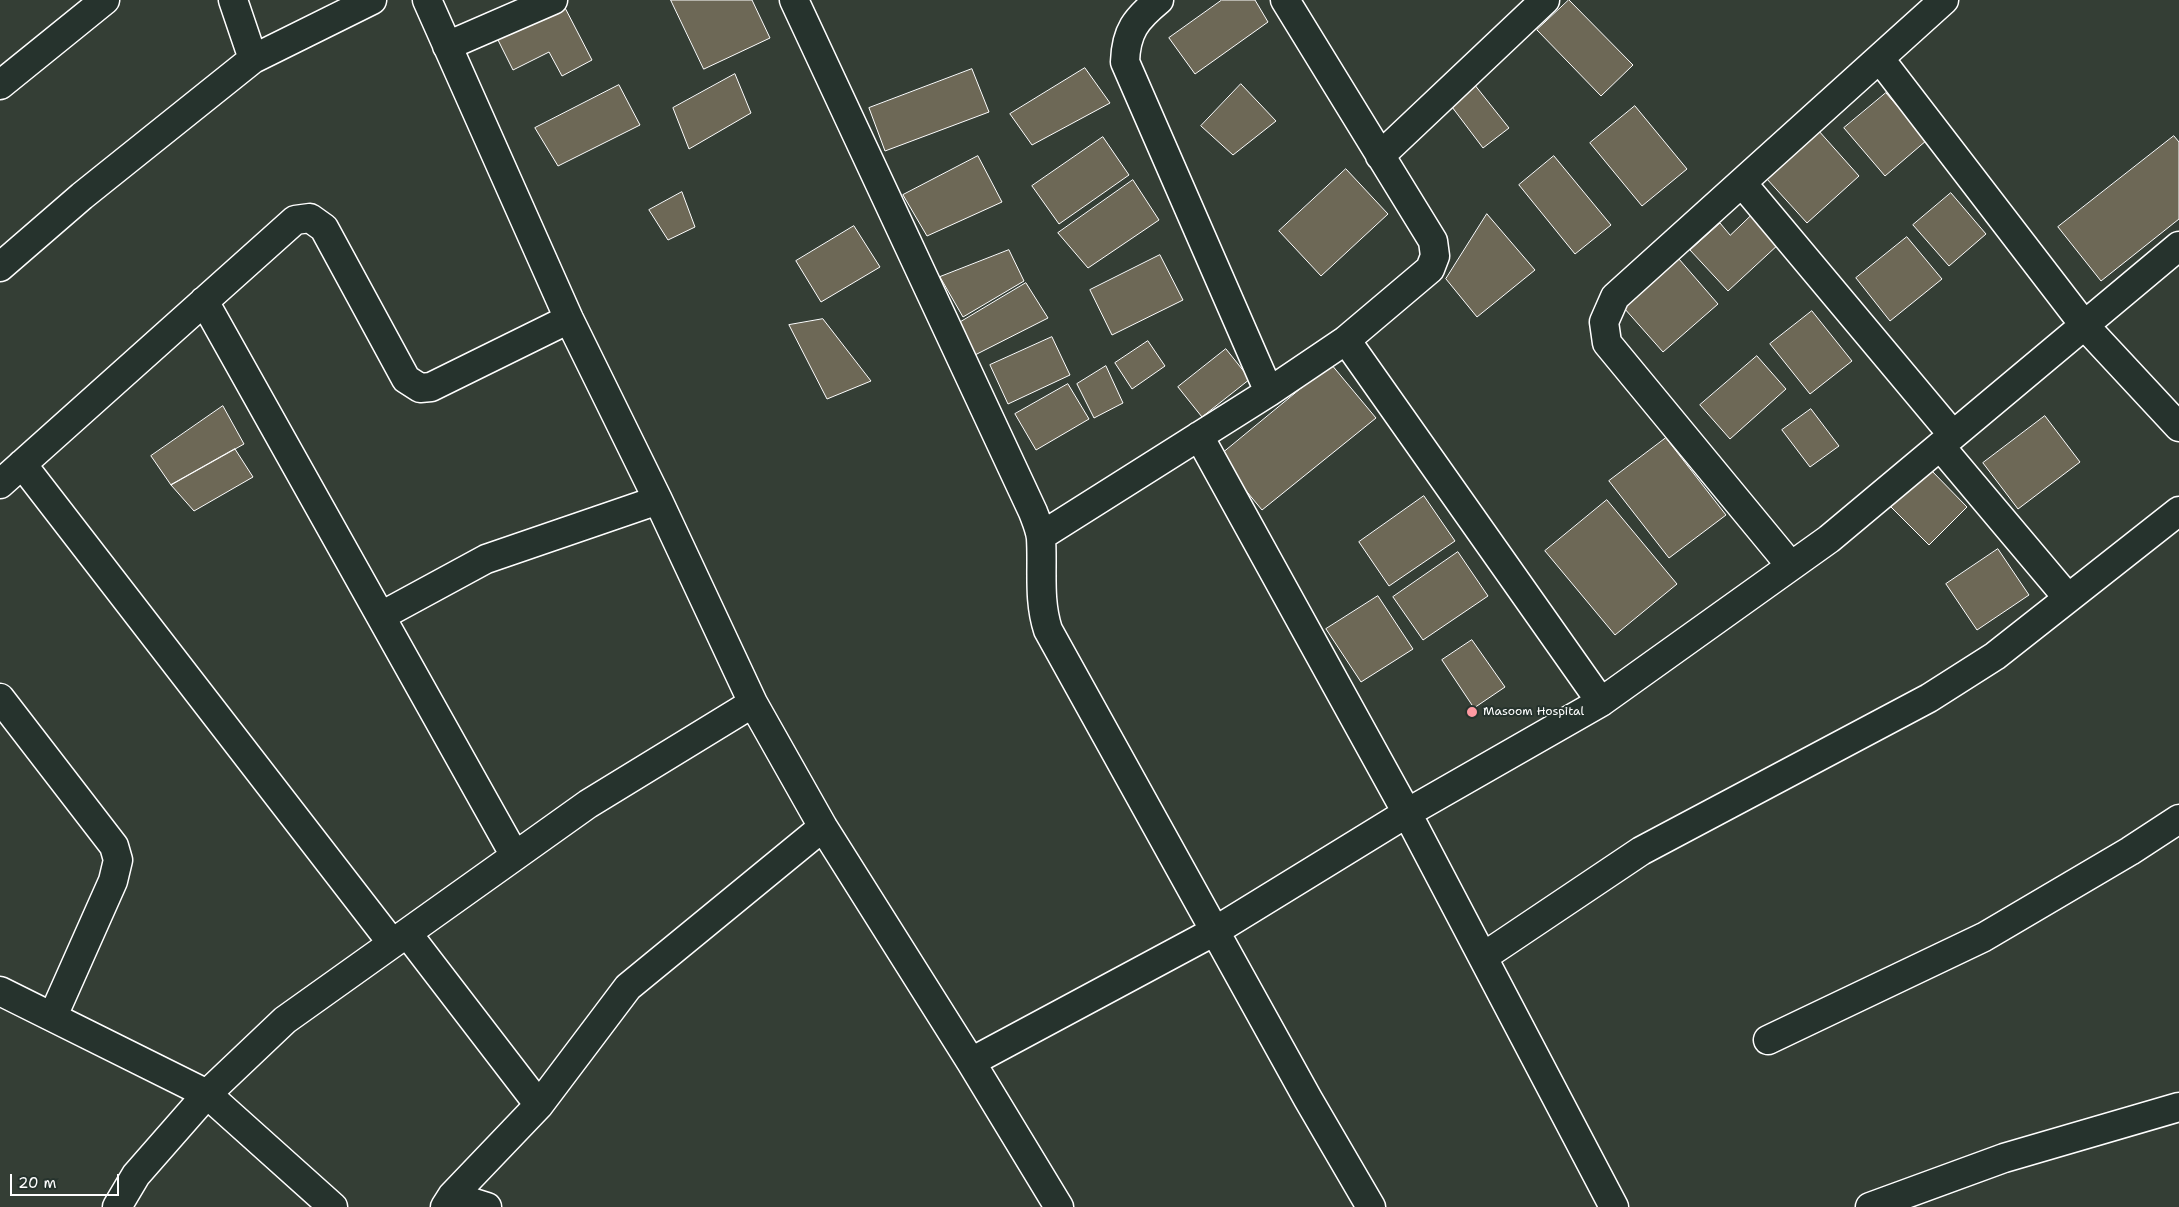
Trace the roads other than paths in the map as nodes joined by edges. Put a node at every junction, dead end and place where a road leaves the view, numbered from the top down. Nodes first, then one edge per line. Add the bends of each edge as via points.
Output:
1 (105, 0) edge
2 (233, 0) edge
3 (372, 0) edge
4 (427, 0) edge
5 (553, 0) edge
6 (794, 0) edge
7 (1159, 0) edge
8 (1285, 0) edge
9 (1545, 0) edge
10 (1944, 0) edge
11 (79, 9) edge
12 (447, 46) junction
13 (254, 59) junction
14 (1880, 59) junction
15 (0, 86) edge
16 (1380, 156) junction
17 (1742, 183) junction
18 (2179, 246) edge
19 (0, 266) edge
20 (204, 301) junction
21 (569, 319) junction
22 (2085, 326) junction
23 (1346, 340) junction
24 (1269, 392) junction
25 (2179, 428) edge
26 (1199, 436) junction
27 (1946, 441) junction
28 (22, 464) junction
29 (0, 484) edge
30 (658, 500) junction
31 (2179, 511) edge
32 (1041, 536) junction
33 (1791, 566) junction
34 (2068, 598) junction
35 (381, 616) junction
36 (0, 698) edge
37 (1601, 702) junction
38 (753, 703) junction
39 (1407, 813) junction
40 (2179, 819) edge
41 (823, 827) junction
42 (515, 856) junction
43 (1215, 931) junction
44 (400, 938) junction
45 (1483, 958) junction
46 (0, 991) edge
47 (53, 1016) junction
48 (1768, 1040) dead end
49 (971, 1062) junction
50 (207, 1094) junction
51 (539, 1105) junction
52 (2179, 1107) edge
53 (449, 1202) edge
54 (117, 1207) edge
55 (332, 1207) edge
56 (487, 1207) edge
57 (1058, 1207) edge
58 (1371, 1207) edge
59 (1614, 1207) edge
60 (1870, 1207) edge

1 - 11 street
2 - 13 street
3 - 13 street
4 - 12 street
5 - 12 street
6 - 32 street via 1033,512
7 - 24 street via 1141,15 1131,31 1125,62
8 - 16 street
9 - 16 street
10 - 14 street
11 - 15 street
12 - 21 street
13 - 19 street
14 - 17 street
14 - 22 street
16 - 23 street via 1433,241 1435,256 1430,270
17 - 27 street
17 - 33 street via 1615,297 1604,322 1607,343
18 - 22 street
20 - 21 street via 295,220 310,218 324,228 406,379 420,388 431,387
20 - 28 street
20 - 35 street
21 - 30 street
22 - 25 street
22 - 27 street
23 - 24 street
23 - 37 street
24 - 26 street
26 - 32 street
26 - 39 street
27 - 33 street
27 - 34 street
28 - 29 street
28 - 44 street
30 - 35 street via 486,559
30 - 38 street
31 - 34 street
32 - 43 street via 1042,614 1048,630
33 - 37 street
34 - 45 street via 1995,656 1930,698 1640,852
35 - 42 street
36 - 47 street via 114,846 118,860 113,881
37 - 39 street
38 - 41 street
38 - 42 street via 588,804
39 - 43 street
39 - 45 street
40 - 48 street via 1984,936
41 - 49 street
41 - 51 street via 628,987
42 - 44 street
43 - 49 street
43 - 58 street
44 - 50 street via 285,1020
44 - 51 street
45 - 59 street
46 - 47 street
47 - 50 street
49 - 57 street
50 - 54 street via 136,1175
50 - 55 street
51 - 53 street
52 - 60 street via 2004,1158
53 - 56 street

